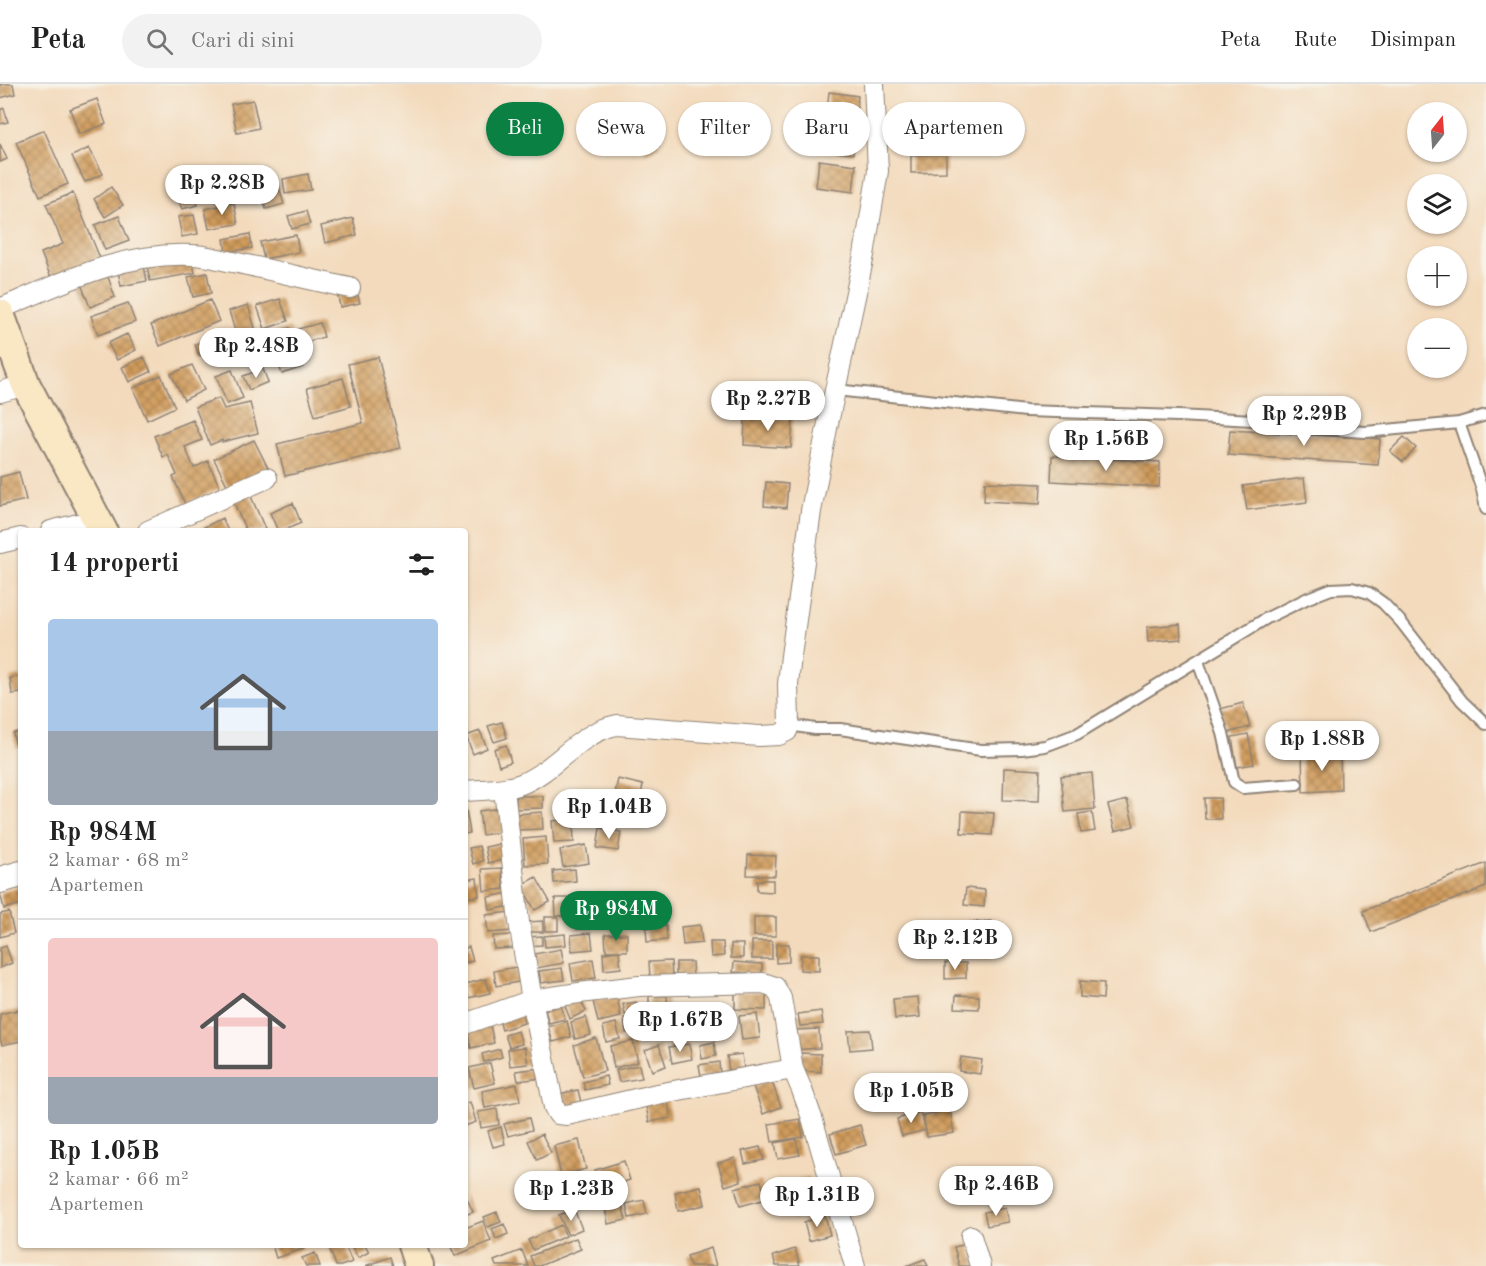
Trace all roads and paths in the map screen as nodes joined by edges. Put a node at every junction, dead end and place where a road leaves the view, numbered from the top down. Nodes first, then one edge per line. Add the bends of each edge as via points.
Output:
1 (874, 84) edge
2 (350, 288) dead end
3 (0, 312) edge
4 (13, 388) edge
5 (836, 390) junction
6 (1486, 415) edge
7 (1459, 423) junction
8 (267, 477) dead end
9 (1486, 509) edge
10 (101, 525) edge
11 (76, 528) edge
12 (155, 528) edge
13 (18, 539) edge
14 (0, 543) edge
15 (1198, 661) junction
16 (1486, 724) edge
17 (789, 725) junction
18 (1297, 784) dead end
19 (504, 789) junction
20 (468, 791) edge
21 (18, 875) edge
22 (0, 880) edge
23 (532, 1000) junction
24 (468, 1023) edge
25 (793, 1069) junction
26 (971, 1236) dead end
27 (413, 1248) edge
28 (419, 1266) edge
29 (855, 1266) edge
30 (980, 1266) edge

1 - 5 street via 878,171
2 - 3 street via 194,255 175,255 101,267
3 - 4 main road
4 - 10 main road
5 - 7 lane via 1026,411 1253,420 1366,432
5 - 17 street via 811,511 792,645
6 - 7 lane
7 - 9 lane
8 - 12 street
10 - 11 street
13 - 14 street
15 - 16 lane via 1267,618 1308,598 1331,589 1352,588 1383,603 1461,701
15 - 17 lane via 1077,734 1045,746 981,750
15 - 18 lane via 1223,733 1234,782 1243,788
17 - 19 street via 787,732 779,735 759,736 606,727 531,780
19 - 20 street
19 - 23 street
21 - 22 street
23 - 24 street
23 - 25 street via 639,986 770,984 781,998
23 - 25 street via 558,1114
25 - 29 street via 812,1118
26 - 30 street
27 - 28 main road

